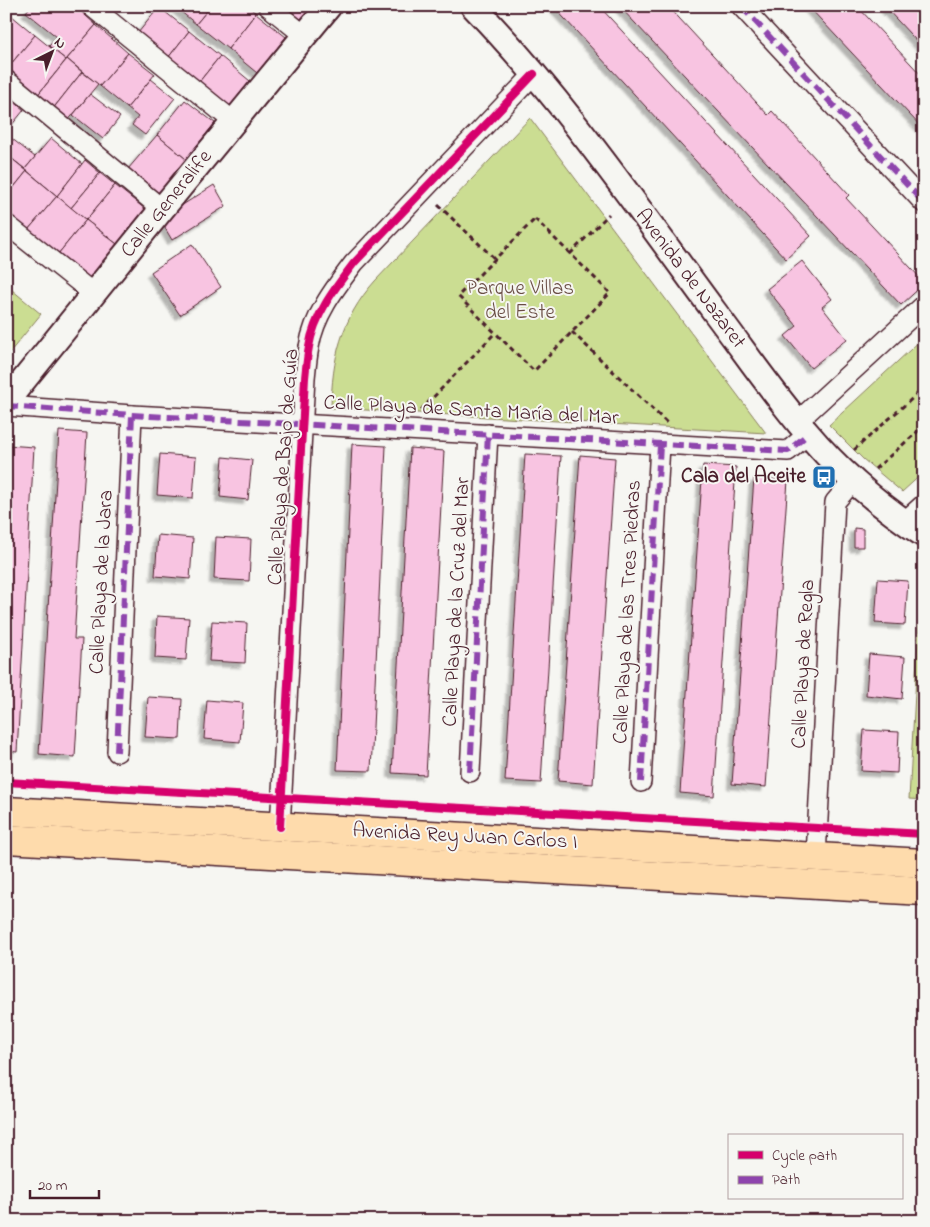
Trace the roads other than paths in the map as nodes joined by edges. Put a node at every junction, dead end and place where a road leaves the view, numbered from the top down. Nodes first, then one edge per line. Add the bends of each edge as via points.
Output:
1 (91, 6) edge
2 (268, 6) edge
3 (329, 6) edge
4 (473, 6) edge
5 (741, 6) edge
6 (305, 36) junction
7 (534, 74) junction
8 (6, 80) edge
9 (234, 122) junction
10 (924, 203) edge
11 (162, 209) junction
12 (6, 224) edge
13 (94, 294) junction
14 (924, 305) edge
15 (6, 404) edge
16 (132, 415) junction
17 (303, 424) junction
18 (802, 428) junction
19 (488, 434) junction
20 (660, 445) junction
21 (862, 477) junction
22 (924, 504) edge
23 (904, 522) junction
24 (924, 535) edge
25 (117, 752) dead end
26 (470, 772) dead end
27 (641, 782) dead end
28 (6, 811) edge
29 (280, 827) junction
30 (6, 840) edge
31 (816, 856) junction
32 (924, 863) edge
33 (924, 890) edge

1 - 9 street
2 - 6 street
3 - 6 street, Calle Generalife
4 - 7 street, Avenida de Nazaret
5 - 10 street
6 - 9 street, Calle Generalife
7 - 17 street, Calle Playa de Bajo de Guía via 354,263 336,287 320,314 309,345
7 - 18 street, Avenida de Nazaret
8 - 11 street
9 - 11 street, Calle Generalife
11 - 13 street, Calle Generalife
12 - 13 street
13 - 15 street, Calle Generalife
14 - 18 street, Calle Playa de Santa María del Mar
15 - 16 street, Calle Playa de Santa María del Mar
16 - 17 street, Calle Playa de Santa María del Mar
16 - 25 street, Calle Playa de la Jara
17 - 19 street, Calle Playa de Santa María del Mar
17 - 29 street, Calle Playa de Bajo de Guía
18 - 20 street, Calle Playa de Santa María del Mar via 788,451
18 - 21 street, Avenida de Nazaret
19 - 20 street, Calle Playa de Santa María del Mar
19 - 26 street, Calle Playa de la Cruz del Mar
20 - 27 street, Calle Playa de las Tres Piedras
21 - 23 street, Avenida de Nazaret
21 - 31 street, Calle Playa de Regla via 835,502
22 - 23 street
23 - 24 street, Avenida de Nazaret
28 - 29 main road, Avenida Rey Juan Carlos I
29 - 31 main road, Avenida Rey Juan Carlos I
30 - 33 main road, Avenida Rey Juan Carlos I
31 - 32 main road, Avenida Rey Juan Carlos I

